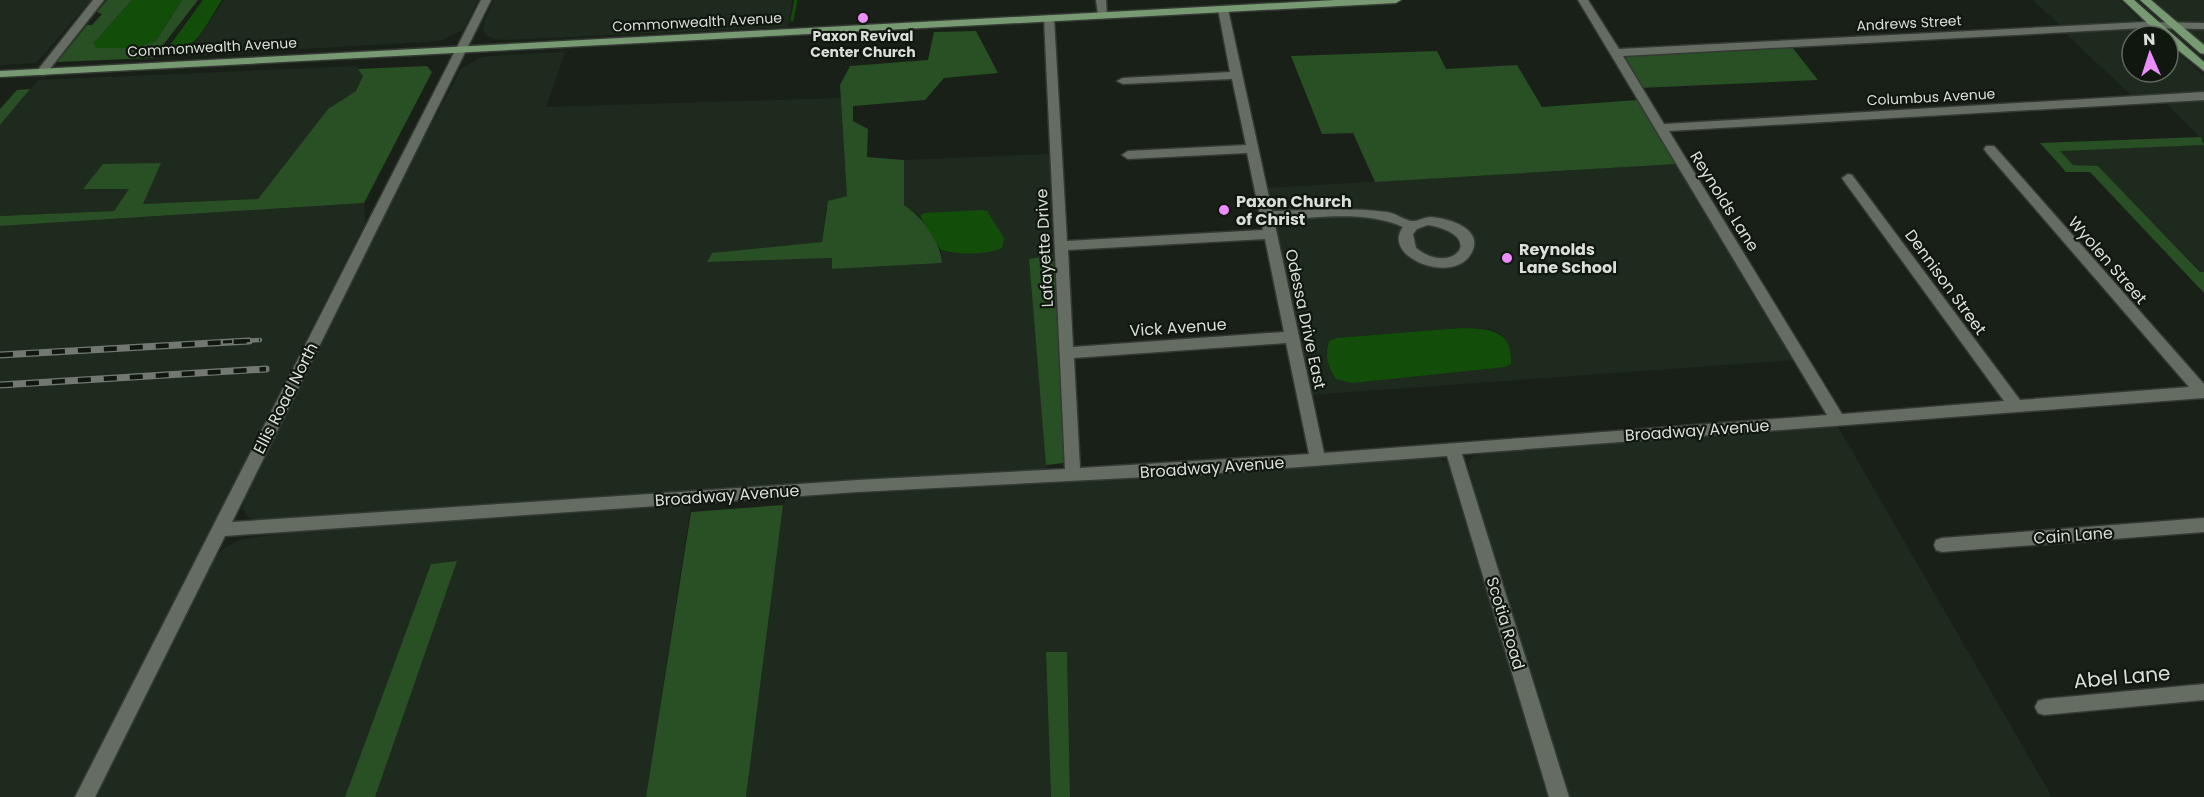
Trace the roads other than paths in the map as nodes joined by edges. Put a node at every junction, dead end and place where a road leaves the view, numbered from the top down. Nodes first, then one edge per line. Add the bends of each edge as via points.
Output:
1 (99, 0) edge
2 (486, 0) edge
3 (1101, 0) edge
4 (1396, 0) edge
5 (1583, 0) edge
6 (2128, 0) edge
7 (2145, 0) edge
8 (1226, 6) edge
9 (1103, 15) junction
10 (1049, 18) junction
11 (2154, 24) edge
12 (2163, 24) edge
13 (2204, 26) edge
14 (2120, 28) edge
15 (2180, 31) edge
16 (2180, 38) edge
17 (2180, 43) edge
18 (461, 50) junction
19 (2204, 51) edge
20 (1615, 54) junction
21 (2204, 68) edge
22 (41, 73) junction
23 (0, 74) edge
24 (1236, 75) junction
25 (1123, 81) dead end
26 (2204, 96) edge
27 (1660, 128) junction
28 (1252, 149) junction
29 (1990, 149) dead end
30 (1128, 155) dead end
31 (1848, 178) dead end
32 (1267, 216) junction
33 (1412, 226) junction
34 (1271, 234) junction
35 (1060, 246) junction
36 (1293, 337) junction
37 (1065, 353) junction
38 (2203, 392) edge
39 (2016, 406) junction
40 (1838, 420) junction
41 (1453, 449) junction
42 (1318, 459) junction
43 (1073, 476) junction
44 (2204, 525) edge
45 (219, 530) junction
46 (1942, 545) dead end
47 (2204, 692) edge
48 (2044, 707) dead end
49 (85, 797) edge
50 (1559, 797) edge

1 - 22 street
2 - 18 street, Ellis Road North
3 - 9 street
4 - 8 main road, Commonwealth Avenue
5 - 20 street, Reynolds Lane
6 - 11 main road
7 - 12 main road
8 - 9 main road, Commonwealth Avenue
8 - 24 street, Odessa Drive East
9 - 10 main road, Commonwealth Avenue
10 - 18 main road, Commonwealth Avenue
10 - 35 street, Lafayette Drive
13 - 15 street, Andrews Street
14 - 20 street, Andrews Street
16 - 19 main road
17 - 21 main road
18 - 22 main road, Commonwealth Avenue
18 - 45 street, Ellis Road North
20 - 27 street, Reynolds Lane
22 - 23 main road, Commonwealth Avenue
24 - 25 street
24 - 28 street, Odessa Drive East
26 - 27 street, Columbus Avenue
27 - 40 street, Reynolds Lane
28 - 30 street
28 - 32 street, Odessa Drive East
29 - 38 street, Wyolen Street
31 - 39 street, Dennison Street
32 - 33 street via 1389,216
32 - 34 street, Odessa Drive East
33 - 33 street via 1406,233 1406,246 1419,258 1438,264 1458,261 1469,250 1465,236 1449,224 1428,221
34 - 35 street
34 - 36 street, Odessa Drive East
35 - 37 street, Lafayette Drive
36 - 37 street, Vick Avenue
36 - 42 street, Odessa Drive East
37 - 43 street, Lafayette Drive
38 - 39 street, Broadway Avenue
39 - 40 street, Broadway Avenue
40 - 41 street, Broadway Avenue
41 - 42 street, Broadway Avenue
41 - 50 street, Scotia Road
42 - 43 street, Broadway Avenue
43 - 45 street, Broadway Avenue via 754,493
44 - 46 street, Cain Lane
45 - 49 street, Ellis Road North
47 - 48 street, Abel Lane

